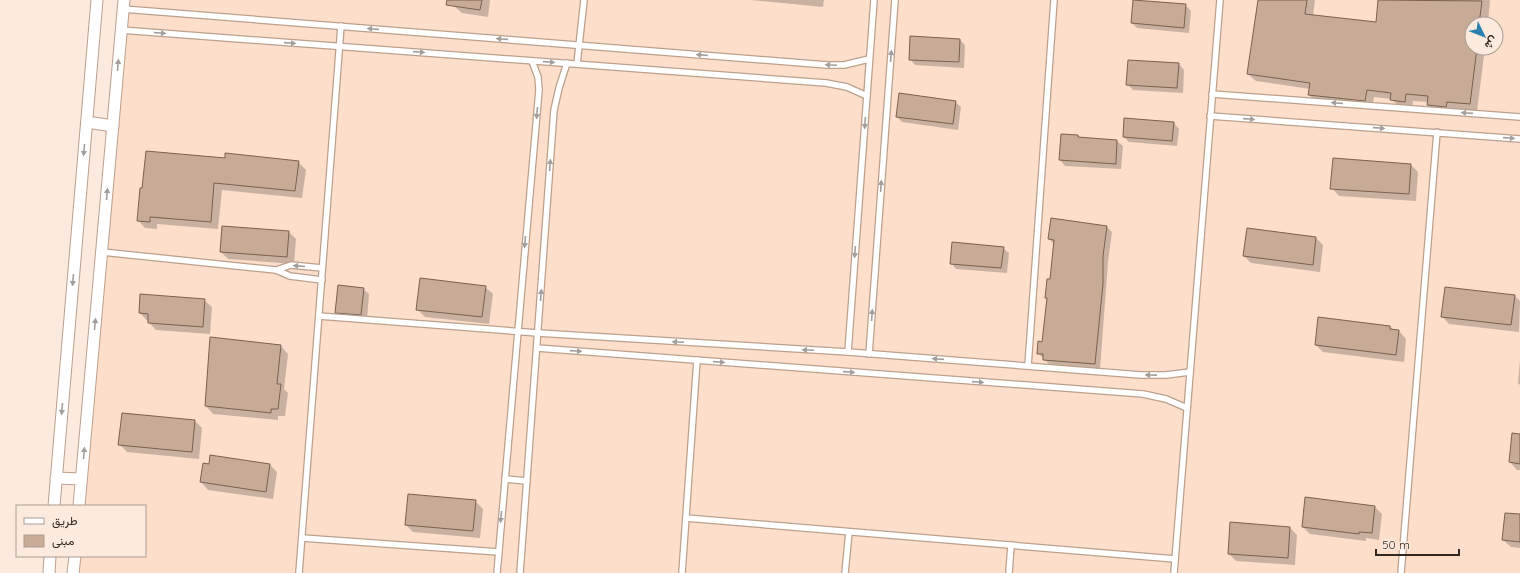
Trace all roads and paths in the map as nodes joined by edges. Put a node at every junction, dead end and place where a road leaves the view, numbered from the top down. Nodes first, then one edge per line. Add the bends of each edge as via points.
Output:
1 (97, 0) edge
2 (584, 0) edge
3 (874, 0) edge
4 (895, 0) edge
5 (1054, 0) edge
6 (1220, 0) edge
7 (123, 4) edge
8 (341, 26) junction
9 (121, 30) junction
10 (580, 45) junction
11 (339, 47) junction
12 (869, 59) junction
13 (532, 61) junction
14 (567, 63) junction
15 (577, 64) junction
16 (1212, 94) junction
17 (867, 96) junction
18 (1210, 116) junction
19 (1520, 116) edge
20 (87, 122) junction
21 (113, 126) junction
22 (1437, 132) junction
23 (1520, 139) edge
24 (102, 252) junction
25 (322, 268) junction
26 (276, 270) junction
27 (322, 280) junction
28 (319, 316) junction
29 (518, 332) junction
30 (538, 333) junction
31 (537, 348) junction
32 (848, 352) junction
33 (869, 354) junction
34 (697, 360) junction
35 (1028, 366) junction
36 (1190, 372) junction
37 (1187, 408) junction
38 (56, 478) junction
39 (81, 479) junction
40 (505, 479) junction
41 (527, 481) junction
42 (54, 505) edge
43 (79, 505) edge
44 (686, 518) junction
45 (849, 532) junction
46 (302, 538) junction
47 (1011, 546) junction
48 (498, 552) junction
49 (50, 557) edge
50 (74, 557) edge
51 (1175, 559) junction
52 (49, 573) edge
53 (73, 573) edge
54 (299, 573) edge
55 (497, 573) edge
56 (520, 573) edge
57 (682, 573) edge
58 (845, 573) edge
59 (1009, 573) edge
60 (1174, 573) edge
61 (1401, 573) edge

1 - 20 street
2 - 10 lane
3 - 12 lane
33 -> 4 lane
5 - 35 lane
6 - 16 lane
7 - 8 lane
7 - 9 street
10 -> 8 lane
8 - 11 lane
9 -> 11 lane
21 -> 9 street
12 -> 10 lane via 853,64 832,65
10 - 15 lane
11 -> 13 lane
11 - 25 lane
12 - 17 lane
13 -> 14 lane
13 -> 29 lane via 538,77 539,90
14 - 15 lane
30 -> 14 lane via 554,110
15 - 17 lane via 826,83 847,87
16 - 18 lane
19 -> 16 lane
17 -> 32 lane
18 -> 22 lane
18 - 36 lane
20 - 21 street
20 -> 38 street
24 -> 21 street
22 -> 23 lane
22 - 61 lane
24 - 26 lane
39 -> 24 street
25 -> 26 lane via 291,265
25 - 27 lane
26 - 27 lane via 290,276
27 - 28 lane
28 - 29 lane
28 - 46 lane
29 - 30 lane
29 - 40 lane
30 - 31 lane
32 -> 30 lane
31 -> 34 lane
31 - 41 lane
32 - 33 lane
35 -> 33 lane
34 -> 37 lane via 1143,394 1166,399
34 - 44 lane
36 -> 35 lane via 1141,375
36 - 37 lane
37 - 51 lane
38 - 39 street
38 - 42 street
39 - 43 street
40 - 41 lane
40 -> 48 lane
41 - 56 lane
44 - 45 lane
44 - 57 lane
45 - 47 lane
45 - 58 lane
46 - 48 lane
46 - 54 lane
47 - 51 lane
47 - 59 lane
48 - 55 lane
49 - 52 street
50 - 53 street
51 - 60 lane

